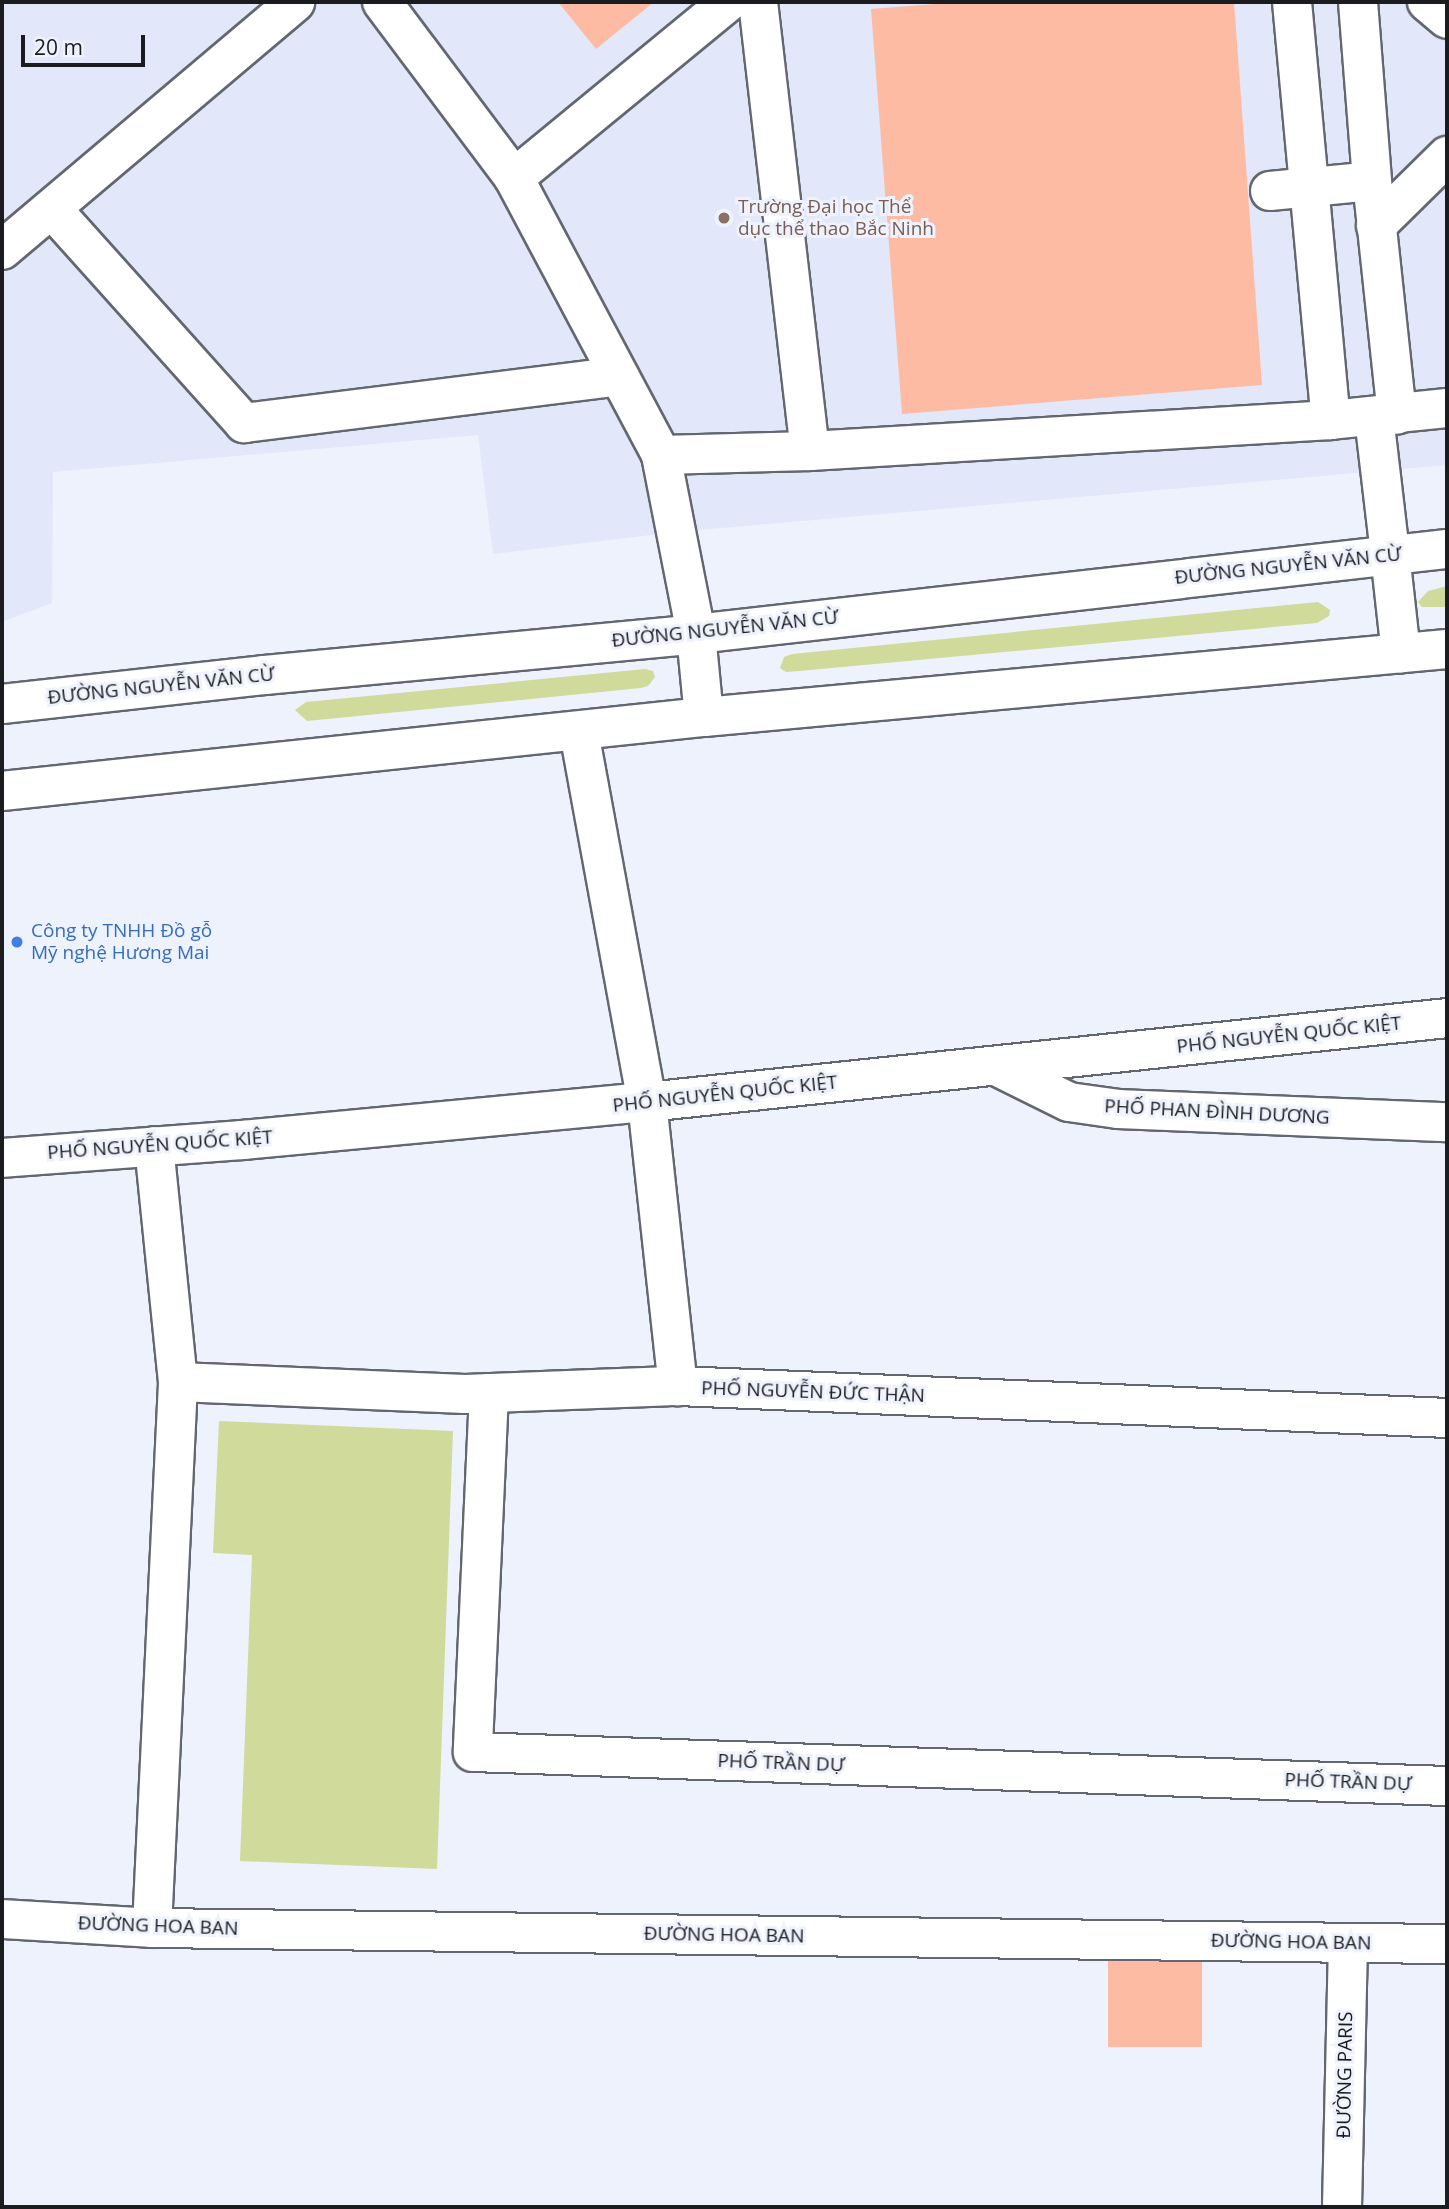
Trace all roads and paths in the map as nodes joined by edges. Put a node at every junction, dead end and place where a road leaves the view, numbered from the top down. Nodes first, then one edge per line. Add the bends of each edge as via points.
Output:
1 (295, 2) edge
2 (382, 2) edge
3 (728, 2) edge
4 (758, 2) edge
5 (1292, 2) edge
6 (1359, 2) edge
7 (1427, 2) edge
8 (1447, 19) edge
9 (1447, 156) edge
10 (514, 178) junction
11 (1372, 181) junction
12 (1309, 187) junction
13 (1270, 191) dead end
14 (52, 209) junction
15 (1376, 226) junction
16 (2, 250) edge
17 (619, 376) junction
18 (1447, 408) edge
19 (1386, 416) junction
20 (1331, 420) junction
21 (810, 451) junction
22 (660, 455) junction
23 (1447, 549) edge
24 (1390, 554) junction
25 (696, 634) junction
26 (1447, 649) edge
27 (1401, 653) junction
28 (2, 704) edge
29 (704, 717) junction
30 (579, 732) junction
31 (2, 792) edge
32 (1447, 1018) edge
33 (996, 1066) junction
34 (647, 1102) junction
35 (1447, 1122) edge
36 (155, 1146) junction
37 (2, 1158) edge
38 (178, 1382) junction
39 (678, 1386) junction
40 (489, 1393) junction
41 (1447, 1418) edge
42 (1447, 1786) edge
43 (2, 1919) edge
44 (152, 1927) junction
45 (1348, 1943) junction
46 (1447, 1944) edge
47 (1342, 2207) edge

1 - 14 street
2 - 10 street
3 - 10 street
4 - 21 street
5 - 12 street
6 - 11 street
7 - 8 street
9 - 15 street
10 - 17 street
11 - 12 street
11 - 15 street
12 - 13 street
12 - 20 street
14 - 16 street
14 - 17 street via 244,423
15 - 19 street
17 - 22 street
18 - 19 street
19 - 20 street
19 - 24 street
20 - 21 street
21 - 22 street
22 - 25 street
23 - 24 street, ĐƯỜNG NGUYỄN VĂN CỪ
24 - 25 street, ĐƯỜNG NGUYỄN VĂN CỪ
24 - 27 street
25 - 28 street, ĐƯỜNG NGUYỄN VĂN CỪ
25 - 29 street
26 - 27 street
27 - 29 street
29 - 30 street
30 - 31 street
30 - 34 street
32 - 33 street, PHỐ NGUYỄN QUỐC KIỆT
33 - 34 street, PHỐ NGUYỄN QUỐC KIỆT
33 - 35 street, PHỐ PHAN ĐÌNH DƯƠNG via 1069,1102 1118,1109
34 - 36 street, PHỐ NGUYỄN QUỐC KIỆT
34 - 39 street
36 - 37 street, PHỐ NGUYỄN QUỐC KIỆT
36 - 38 street
38 - 40 street, PHỐ NGUYỄN ĐỨC THẬN
38 - 44 street
39 - 40 street, PHỐ NGUYỄN ĐỨC THẬN
39 - 41 street, PHỐ NGUYỄN ĐỨC THẬN
40 - 42 street, PHỐ TRẦN DỰ via 474,1752
43 - 44 street, ĐƯỜNG HOA BAN
44 - 45 street, ĐƯỜNG HOA BAN
45 - 46 street, ĐƯỜNG HOA BAN
45 - 47 street, ĐƯỜNG PARIS

